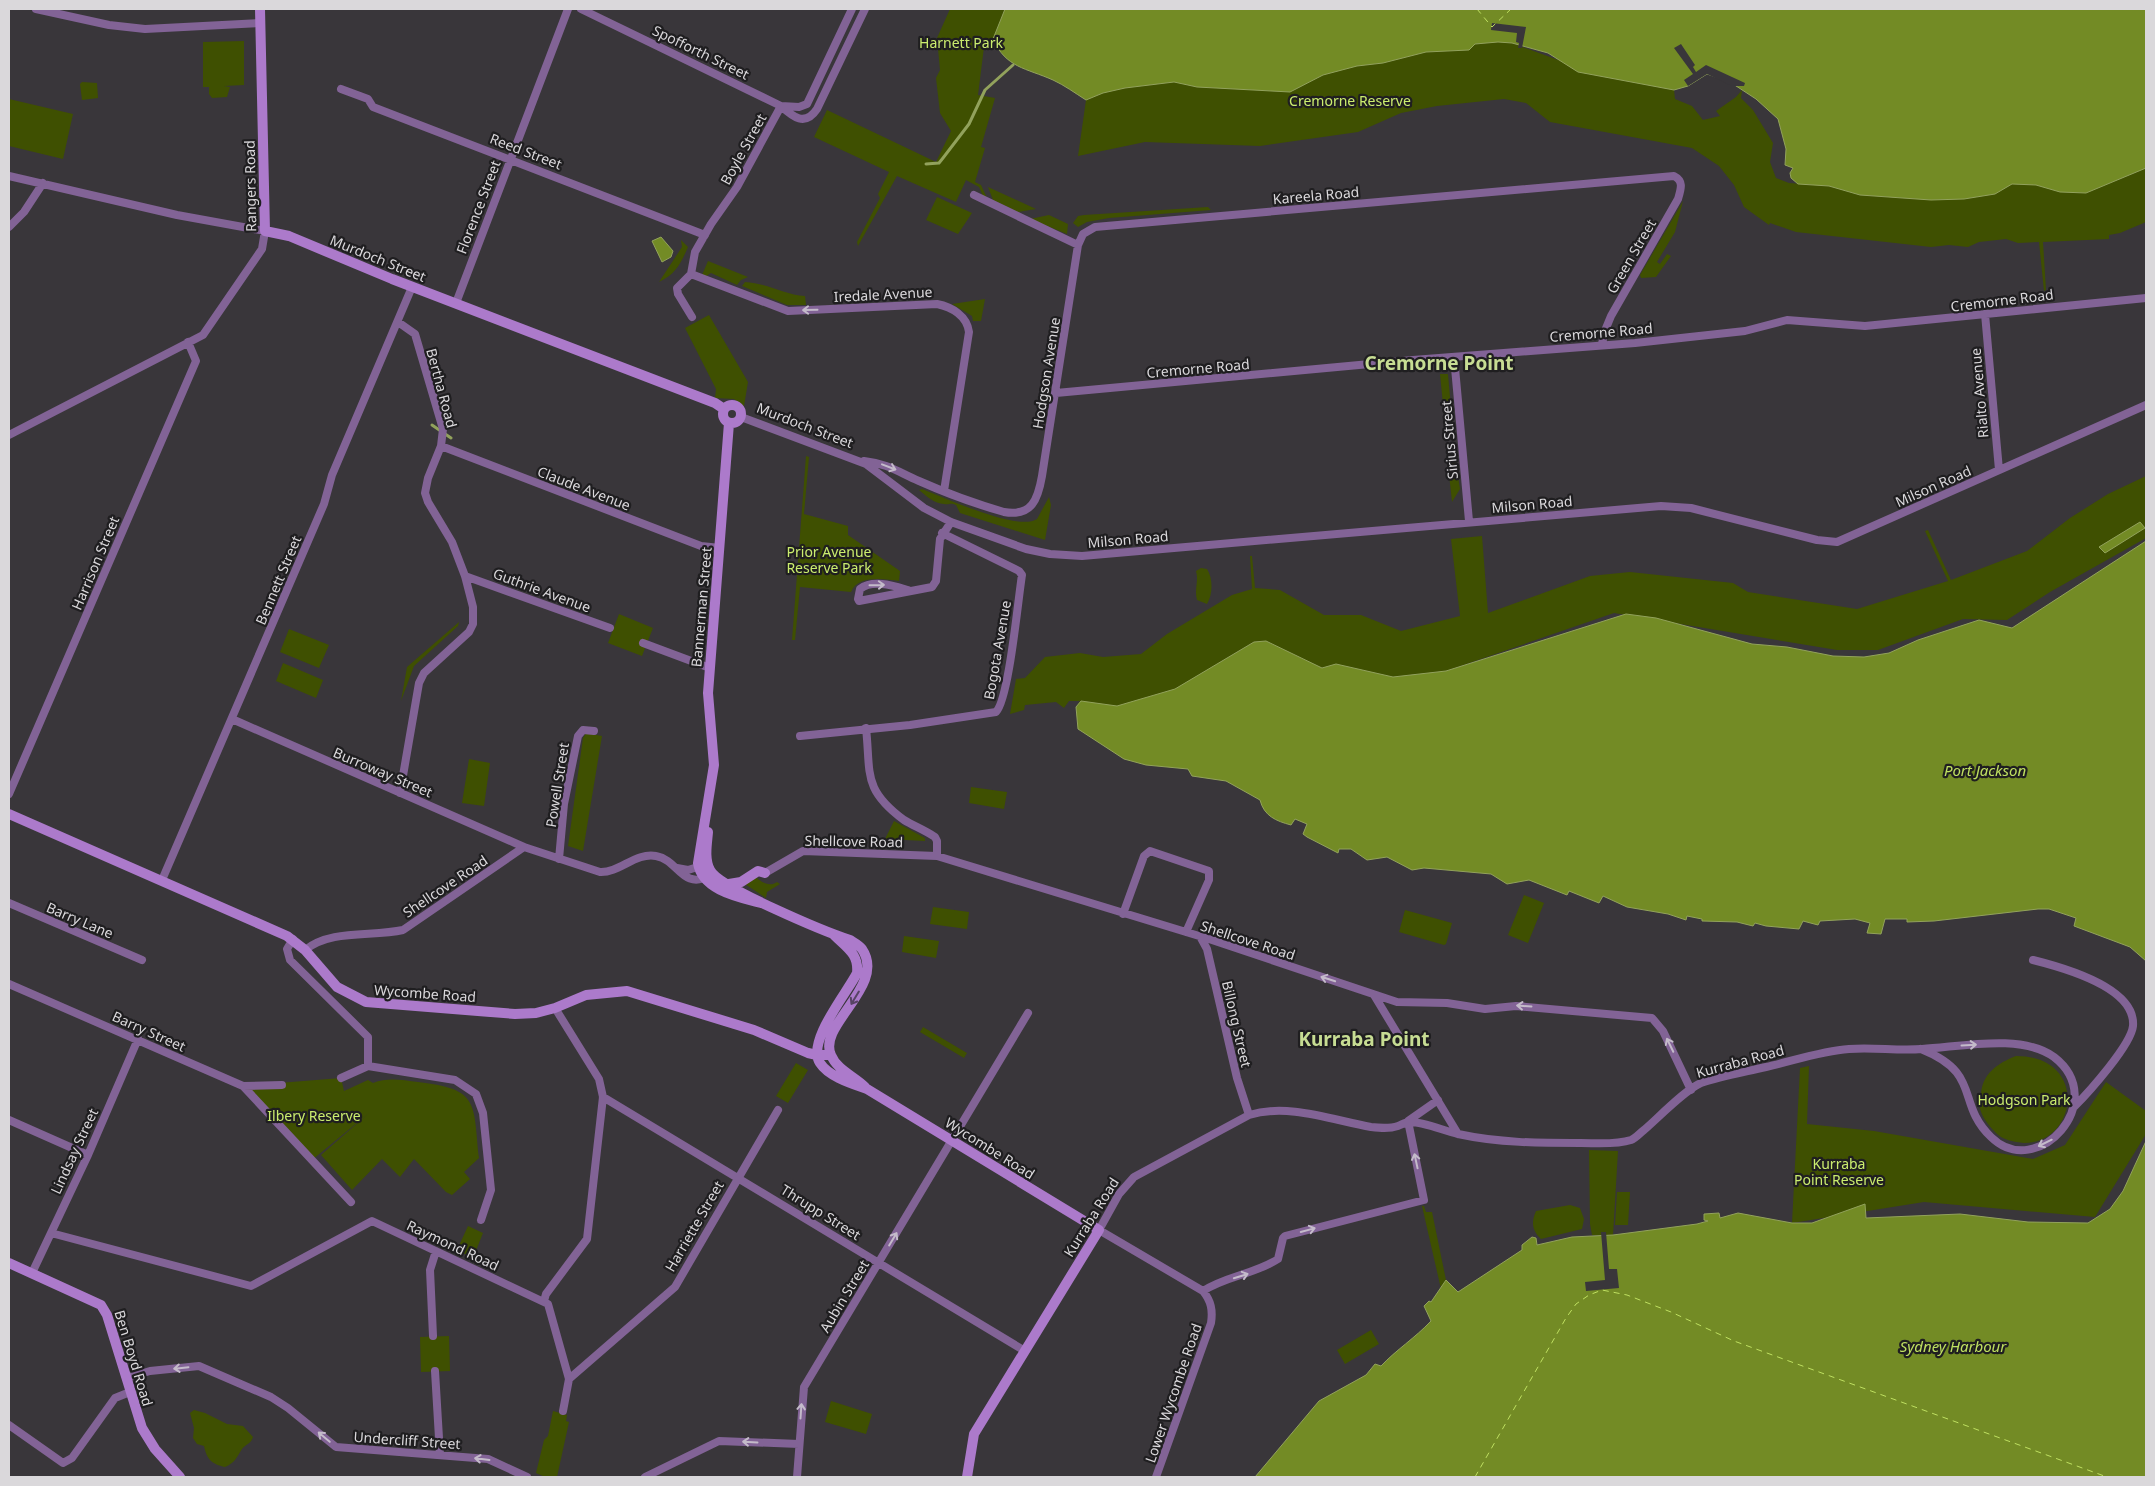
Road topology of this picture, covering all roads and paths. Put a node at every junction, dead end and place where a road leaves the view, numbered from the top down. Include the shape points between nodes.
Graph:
1 (36, 9) edge
2 (260, 9) edge
3 (568, 9) edge
4 (582, 9) edge
5 (852, 9) edge
6 (865, 9) edge
7 (260, 24) junction
8 (342, 89) dead end
9 (781, 106) junction
10 (510, 158) junction
11 (9, 176) edge
12 (1680, 180) joint
13 (43, 183) junction
14 (974, 195) dead end
15 (9, 227) edge
16 (265, 231) junction
17 (704, 235) junction
18 (1078, 245) junction
19 (691, 274) junction
20 (412, 287) junction
21 (2146, 298) edge
22 (456, 303) junction
23 (1985, 314) junction
24 (692, 317) dead end
25 (398, 322) junction
26 (188, 342) junction
27 (1602, 345) junction
28 (1454, 357) junction
29 (1056, 394) junction
30 (2146, 405) edge
31 (724, 409) junction
32 (741, 417) junction
33 (729, 423) junction
34 (9, 436) edge
35 (441, 446) junction
36 (858, 460) junction
37 (1999, 470) junction
38 (917, 481) junction
39 (944, 490) junction
40 (902, 491) junction
41 (1034, 503) joint
42 (1469, 521) junction
43 (952, 522) junction
44 (942, 533) junction
45 (720, 548) junction
46 (465, 576) junction
47 (908, 590) junction
48 (610, 628) dead end
49 (643, 643) dead end
50 (710, 668) junction
51 (232, 719) junction
52 (866, 728) junction
53 (594, 731) dead end
54 (800, 736) dead end
55 (400, 793) junction
56 (9, 794) edge
57 (9, 814) edge
58 (524, 847) junction
59 (937, 856) junction
60 (559, 859) junction
61 (677, 868) junction
62 (706, 872) junction
63 (765, 873) joint
64 (162, 880) junction
65 (729, 884) junction
66 (760, 903) junction
67 (9, 904) edge
68 (1123, 914) junction
69 (1186, 932) junction
70 (834, 935) junction
71 (1201, 938) junction
72 (293, 939) junction
73 (305, 950) junction
74 (142, 960) dead end
75 (2033, 960) dead end
76 (9, 984) edge
77 (1374, 995) junction
78 (556, 1008) junction
79 (1028, 1013) dead end
80 (138, 1039) junction
81 (1921, 1050) junction
82 (816, 1055) junction
83 (830, 1055) junction
84 (368, 1066) junction
85 (341, 1078) dead end
86 (282, 1085) dead end
87 (243, 1086) junction
88 (867, 1089) junction
89 (1691, 1090) junction
90 (603, 1096) junction
91 (1438, 1100) junction
92 (2074, 1107) junction
93 (778, 1110) dead end
94 (1249, 1115) junction
95 (9, 1120) edge
96 (1408, 1121) junction
97 (1458, 1134) junction
98 (952, 1140) junction
99 (88, 1155) junction
100 (739, 1176) junction
101 (351, 1202) dead end
102 (481, 1220) dead end
103 (1099, 1230) junction
104 (51, 1233) junction
105 (436, 1251) junction
106 (879, 1263) junction
107 (10, 1265) edge
108 (32, 1273) junction
109 (1203, 1291) junction
110 (544, 1301) junction
111 (433, 1336) dead end
112 (1026, 1351) junction
113 (435, 1371) dead end
114 (126, 1378) junction
115 (570, 1379) junction
116 (130, 1392) junction
117 (563, 1411) dead end
118 (9, 1425) edge
119 (799, 1444) junction
120 (440, 1455) junction
121 (180, 1477) edge
122 (527, 1477) edge
123 (645, 1477) edge
124 (797, 1477) edge
125 (967, 1477) edge
126 (1156, 1477) edge

1 - 7 street via 109,25 145,29
2 - 7 main road, Rangers Road
3 - 10 street, Florence Street
4 - 9 street, Spofforth Street
5 - 9 street, Boyle Street via 807,104
6 - 9 street, Spofforth Street via 812,116 798,118
7 - 16 main road, Rangers Road
8 - 10 street, Reed Street via 368,99 373,107
9 - 17 street, Boyle Street via 738,187
10 - 17 street, Reed Street
10 - 22 street, Florence Street
11 - 13 street, Murdoch Street
12 - 18 street, Kareela Road via 1670,175 1095,227 1083,234
12 - 27 street, Green Street via 1678,198 1611,316
13 - 15 street via 24,212
13 - 16 street, Murdoch Street via 177,215
14 - 18 street
16 - 20 main road, Murdoch Street via 289,236
16 - 26 street, Rangers Road via 262,249 209,329
17 - 19 street, Boyle Street via 695,252
18 - 29 street, Hodgson Avenue
19 - 24 street, Boyle Street via 677,288
39 -> 19 street, Iredale Avenue via 969,332 964,319 946,306 937,304 788,310
20 - 22 main road, Murdoch Street
20 - 25 street, Bennett Street
21 - 23 street, Cremorne Road
22 - 31 main road, Murdoch Street
23 - 27 street, Cremorne Road via 1865,326 1787,320 1746,331
23 - 37 street, Rialto Avenue
25 - 35 street, Bertha Road via 415,334 443,429
25 - 51 street, Bennett Street via 332,475 321,513
26 - 34 street, Rangers Road
26 - 56 street, Harrison Street via 196,361
27 - 28 street, Cremorne Road
28 - 29 street, Cremorne Road
28 - 42 street, Sirius Street
29 - 41 street, Hodgson Avenue via 1040,488
30 - 37 street, Milson Road
31 - 32 main road via 731,404 736,405
31 - 33 main road via 723,416
32 - 33 main road via 735,423
32 - 36 street, Murdoch Street
33 - 45 main road, Bannerman Street
35 - 45 street, Claude Avenue via 701,546
35 - 46 street, Bertha Road via 425,493 452,542
36 -> 38 street, Murdoch Street via 880,463
36 - 40 street, Murdoch Street
37 - 42 street, Milson Road via 1837,542 1817,540 1691,508 1668,506
38 - 39 street, Murdoch Street
38 - 40 street
39 - 41 street, Murdoch Street via 1012,513 1024,511
40 - 43 street, Milson Road via 924,508
42 - 43 street, Milson Road via 1082,556 1026,549
43 - 44 street
44 - 47 street via 935,584 925,590
44 - 52 street, Bogota Avenue via 1019,571 1022,576 1001,705 996,712
45 - 50 main road, Bannerman Street
46 - 48 street, Guthrie Avenue
46 - 55 street, Bertha Road via 473,624 469,632 424,673 419,683
47 -> 47 street via 886,597 858,599 860,589 866,585 891,585
49 - 50 street
50 - 62 main road, Bannerman Street via 708,698 714,762
51 - 55 street, Burroway Street
51 - 64 street, Bennett Street
52 - 54 street, Bogota Avenue
52 - 59 street via 868,772 872,785 903,819 935,836
53 - 60 street, Powell Street via 583,730 578,736 564,804
55 - 58 street, Burroway Street
57 - 64 main road, Wycombe Road
58 - 60 street
58 - 73 street, Shellcove Road via 403,930 324,938
59 - 63 street, Shellcove Road via 801,851
59 - 68 street, Shellcove Road
60 - 61 street via 604,872 654,856 664,858
61 - 62 street
61 - 62 street via 685,878
62 - 65 main road
62 - 66 main road via 723,890
63 - 65 main road via 758,871 736,884
64 - 72 main road, Wycombe Road
65 - 66 main road
66 - 70 main road
67 - 74 street, Barry Lane
68 - 69 street, Shellcove Road
68 - 69 street via 1144,856 1150,851 1208,871 1209,880
69 - 71 street, Shellcove Road
70 - 82 main road via 855,954 857,974 821,1034
70 -> 83 main road via 850,940 862,949 866,962 860,990 830,1038
77 -> 71 street, Shellcove Road
71 - 94 street, Billong Street via 1207,949 1238,1085
72 - 73 main road, Wycombe Road
72 - 84 street via 287,949 290,960 368,1037
73 - 78 main road, Wycombe Road via 337,987 372,1004 515,1014
75 - 92 street via 2101,984 2117,994 2129,1010 2133,1025 2128,1039 2096,1084
76 - 80 street, Barry Street
89 -> 77 street, Shellcove Road via 1663,1030 1652,1018 1516,1006 1485,1009 1446,1003 1403,1002
77 - 91 street
78 - 82 main road, Wycombe Road via 586,995 627,991 754,1030
78 - 90 street via 598,1079
79 - 98 street, Aubin Street
80 - 87 street, Barry Street
80 - 99 street, Lindsay Street
81 - 89 street, Kurraba Road via 1848,1049 1702,1083
81 -> 92 street, Kurraba Road via 1980,1044 2034,1047 2056,1059 2063,1067 2073,1085
92 -> 81 street, Kurraba Road via 2064,1129 2046,1144 2026,1149 2001,1144 1980,1126 1958,1072
82 - 83 main road, Wycombe Road
82 - 88 main road, Wycombe Road via 826,1070
83 - 88 main road, Wycombe Road
84 - 85 street
84 - 102 street via 455,1080 476,1094 484,1113 491,1190
86 - 87 street, Barry Street
87 - 101 street
88 - 98 main road, Wycombe Road
89 - 97 street, Kurraba Road via 1633,1140 1510,1143
90 - 100 street, Thrupp Street
90 - 110 street via 587,1239
91 - 96 street, Kurraba Road
91 - 97 street
93 - 100 street, Harriette Street
94 - 96 street, Kurraba Road via 1265,1110 1278,1111 1382,1128
94 - 103 street, Kurraba Road via 1134,1176 1119,1194
95 - 99 street
96 - 97 street, Kurraba Road
109 -> 96 street via 1216,1282 1250,1273 1278,1259 1285,1236 1424,1200
98 - 103 main road, Wycombe Road
106 -> 98 street, Aubin Street
99 - 104 street, Lindsay Street
100 - 106 street, Thrupp Street
100 - 115 street, Harriette Street via 675,1287
103 - 109 street
103 - 112 main road, Kurraba Road
104 - 105 street, Raymond Road via 251,1286 372,1221
104 - 108 street, Lindsay Street
105 - 110 street, Raymond Road
105 - 111 street via 430,1270
106 - 112 street, Thrupp Street
119 -> 106 street, Aubin Street via 804,1387
107 - 108 main road, Ben Boyd Road
108 - 114 main road, Ben Boyd Road via 101,1305
109 - 126 street, Lower Wycombe Road via 1211,1304 1211,1323
110 - 115 street via 548,1304
112 - 125 main road, Kurraba Road via 974,1434
113 - 120 street
114 - 116 main road, Ben Boyd Road
120 -> 114 street, Undercliff Street via 336,1447 271,1397 200,1366 150,1371
115 - 117 street
116 - 118 street via 115,1398 72,1458 63,1463
116 - 121 main road, Ben Boyd Road via 148,1439
119 -> 123 street via 719,1441
119 - 124 street, Aubin Street
122 -> 120 street, Undercliff Street via 488,1459

